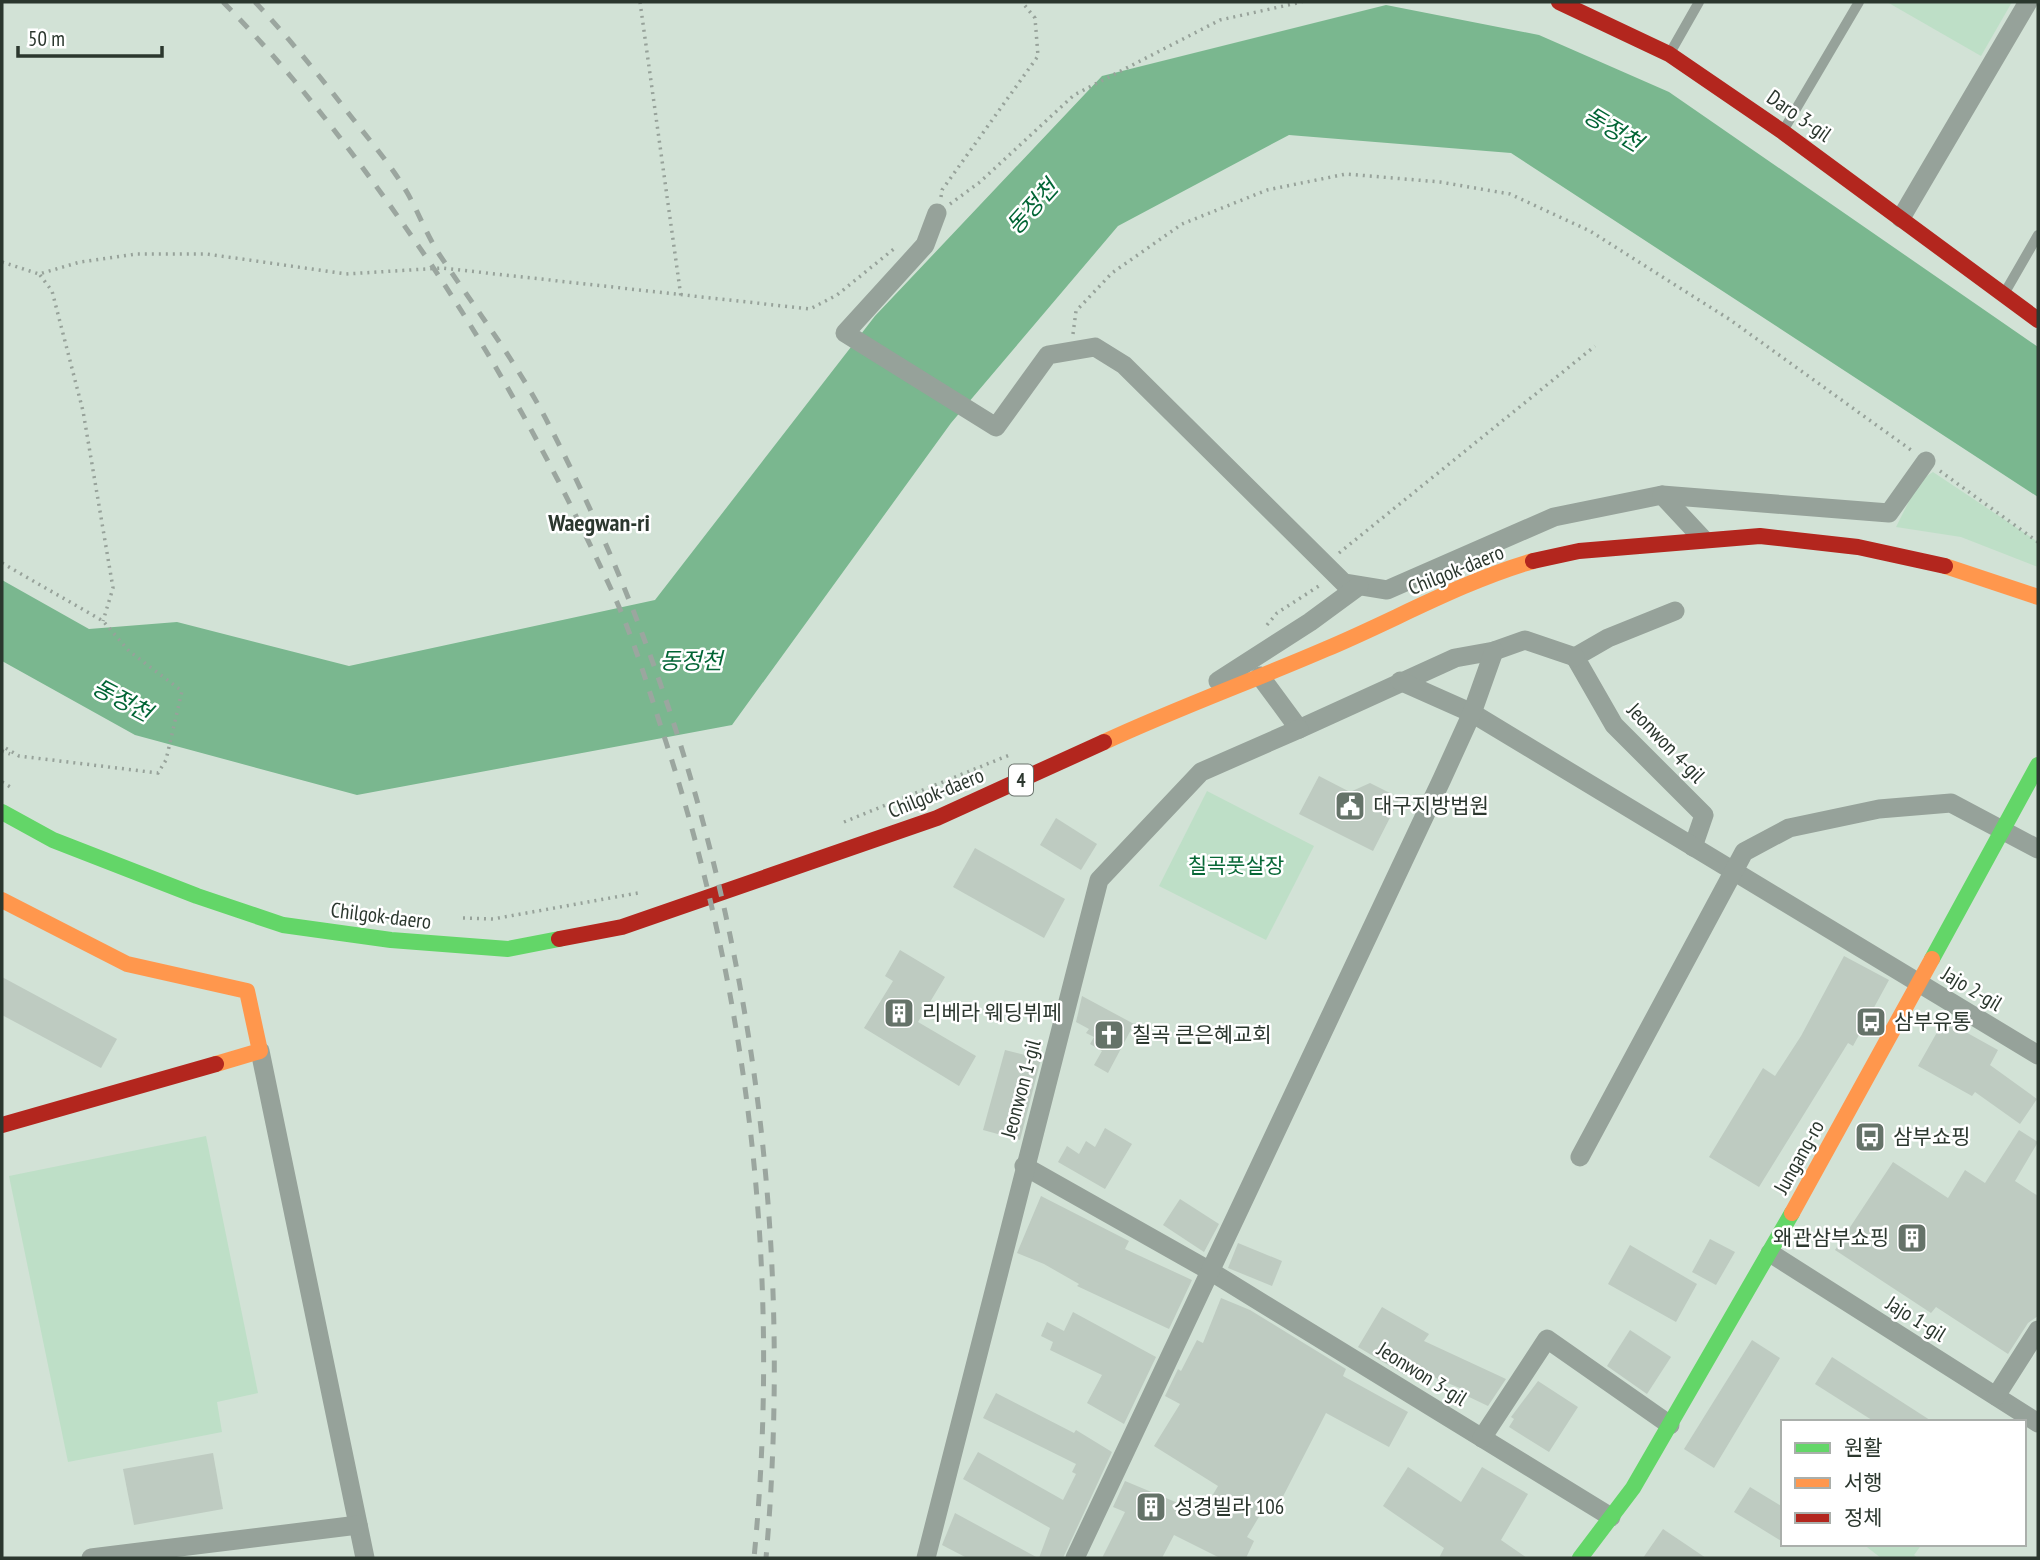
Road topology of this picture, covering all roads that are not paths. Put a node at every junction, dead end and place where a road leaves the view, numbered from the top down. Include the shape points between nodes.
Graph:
1 (1559, 2) edge
2 (1699, 2) edge
3 (1859, 2) edge
4 (2028, 2) edge
5 (1669, 54) junction
6 (1783, 132) junction
7 (937, 213) road end
8 (1901, 218) junction
9 (2038, 235) edge
10 (2004, 294) junction
11 (2038, 320) edge
12 (1926, 461) road end
13 (1662, 495) junction
14 (1703, 540) junction
15 (1359, 586) junction
16 (2038, 597) edge
17 (1675, 611) dead end
18 (1494, 651) junction
19 (1575, 657) junction
20 (1259, 676) junction
21 (1400, 681) junction
22 (1181, 706) junction
23 (1472, 713) junction
24 (1299, 729) junction
25 (2038, 765) edge
26 (2, 812) edge
27 (2004, 828) junction
28 (1693, 847) junction
29 (2038, 849) edge
30 (1733, 871) junction
31 (2, 900) edge
32 (1918, 984) junction
33 (260, 1051) junction
34 (2038, 1055) edge
35 (2, 1125) edge
36 (1580, 1157) dead end
37 (1024, 1166) junction
38 (1770, 1253) junction
39 (1210, 1271) junction
40 (2038, 1330) edge
41 (1996, 1396) junction
42 (2038, 1423) edge
43 (1670, 1425) junction
44 (1482, 1438) junction
45 (1611, 1517) junction
46 (358, 1525) junction
47 (91, 1558) edge
48 (365, 1558) edge
49 (926, 1558) edge
50 (1074, 1558) edge
51 (1580, 1558) edge

1 - 5 main road, Daro 3-gil
2 - 5 lane
3 - 6 lane
4 - 8 street
5 - 6 main road, Daro 3-gil
6 - 8 main road, Daro 3-gil
7 - 15 street via 925,244 845,332 996,427 1048,355 1095,347 1124,365 1344,583
8 - 10 main road, Daro 3-gil
9 - 10 lane
10 - 11 main road, Daro 3-gil
12 - 13 street via 1889,513
13 - 14 street
13 - 15 street via 1554,517 1387,590
14 - 16 main road, Chilgok-daero / 4 via 1760,536 1858,547 1946,566
14 - 20 main road, Chilgok-daero / 4 via 1579,551 1530,562
15 - 22 street
17 - 19 street
18 - 19 street, Jeonwon 1-gil via 1525,640
18 - 21 street, Jeonwon 1-gil via 1455,658
18 - 23 street
19 - 28 street, Jeonwon 4-gil via 1614,726 1704,815
20 - 22 main road, Chilgok-daero / 4
20 - 24 street
21 - 23 street
21 - 24 street, Jeonwon 1-gil
22 - 26 main road, Chilgok-daero / 4 via 937,818 622,927 508,949 391,940 284,925 53,841
23 - 28 street
23 - 39 street
24 - 37 street, Jeonwon 1-gil via 1201,772 1100,880
25 - 27 main road, Jungang-ro
27 - 29 street
27 - 30 street via 1951,803 1879,809 1789,828 1744,852
27 - 32 main road, Jungang-ro
28 - 30 street
30 - 32 street
30 - 36 street
31 - 33 main road via 127,964 247,991
32 - 34 street, Jajo 2-gil
32 - 38 main road, Jungang-ro
33 - 35 main road
33 - 46 street
37 - 39 street, Jeonwon 3-gil
37 - 49 street, Jeonwon 1-gil
38 - 41 street, Jajo 1-gil
38 - 43 main road, Jungang-ro
39 - 44 street, Jeonwon 3-gil
39 - 50 street
40 - 41 street
41 - 42 street, Jajo 1-gil
43 - 44 street via 1547,1339
43 - 45 main road, Jungang-ro
44 - 45 street, Jeonwon 3-gil
45 - 51 main road, Jungang-ro
46 - 47 street
46 - 48 street

